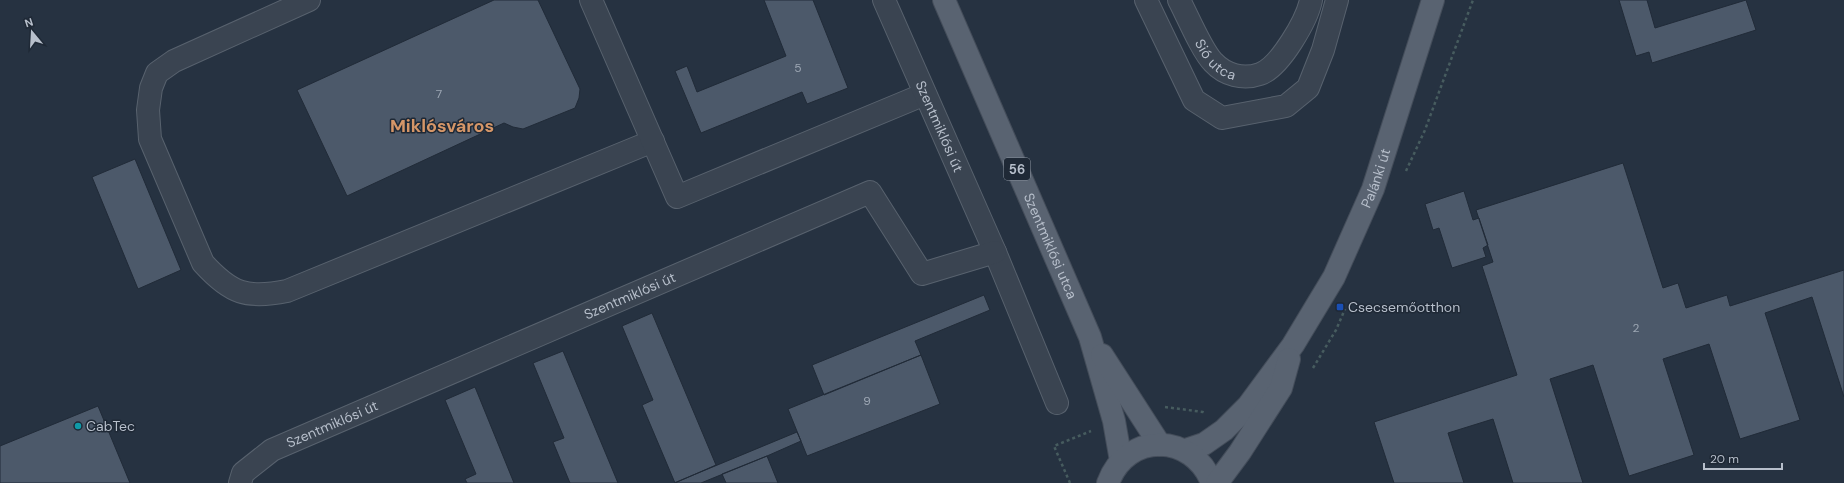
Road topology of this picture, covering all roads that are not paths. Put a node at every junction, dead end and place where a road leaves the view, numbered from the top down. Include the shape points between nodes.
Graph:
1 (309, 0) edge
2 (591, 0) edge
3 (884, 0) edge
4 (944, 0) edge
5 (1146, 0) edge
6 (1179, 0) edge
7 (1311, 0) edge
8 (1337, 0) edge
9 (1433, 0) edge
10 (925, 94) junction
11 (653, 141) junction
12 (995, 252) junction
13 (1090, 337) junction
14 (1293, 345) junction
15 (1057, 403) dead end
16 (1160, 445) junction
17 (1186, 450) junction
18 (1121, 460) junction
19 (240, 483) edge
20 (1108, 483) edge
21 (1212, 483) edge
22 (1217, 483) edge

1 - 11 lane via 174,61 157,73 151,88 148,110 150,139 203,263 234,290 264,296 287,291
2 - 11 lane
3 - 10 lane, Szentmiklósi út
4 - 13 main road, Szentmiklósi utca / 56
5 - 8 lane via 1194,100 1222,118 1286,106 1308,88 1324,50
6 - 7 lane, Sió utca via 1212,61 1227,73 1242,77 1261,74 1284,54 1309,11
9 - 14 main road, Palánki út via 1373,189 1334,277
10 - 11 lane via 677,197
10 - 12 lane, Szentmiklósi út
12 - 15 lane, Szentmiklósi út
12 - 19 lane, Szentmiklósi út via 922,274 870,192 272,450 242,473
13 - 16 main road, 56
13 - 18 main road, 56 via 1114,421
14 - 17 main road, Palánki út via 1248,406 1224,430 1204,444
14 - 22 main road, Palánki út via 1281,388
16 - 17 main road
16 - 18 main road via 1146,446
17 - 21 main road via 1208,472
18 - 20 main road

